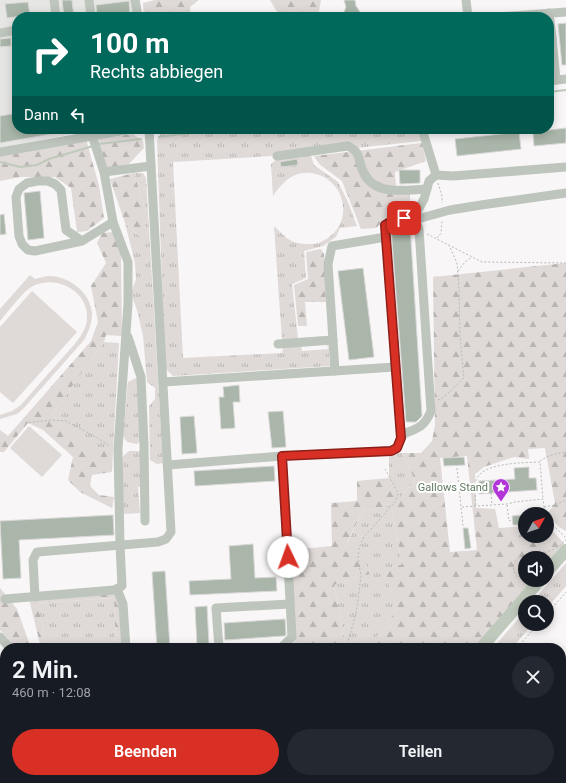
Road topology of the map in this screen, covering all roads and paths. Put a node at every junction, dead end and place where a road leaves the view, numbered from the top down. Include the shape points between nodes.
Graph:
1 (54, 0) edge
2 (89, 0) edge
3 (135, 0) edge
4 (466, 0) edge
5 (55, 12) edge
6 (90, 12) edge
7 (137, 12) edge
8 (467, 12) edge
9 (566, 12) edge
10 (554, 13) edge
11 (12, 31) edge
12 (0, 32) edge
13 (566, 79) edge
14 (554, 81) edge
15 (117, 134) edge
16 (149, 134) edge
17 (424, 134) edge
18 (94, 142) junction
19 (0, 152) edge
20 (277, 156) dead end
21 (151, 166) junction
22 (566, 167) edge
23 (104, 172) junction
24 (436, 175) junction
25 (427, 188) junction
26 (566, 193) edge
27 (414, 217) junction
28 (113, 222) junction
29 (419, 229) junction
30 (386, 237) junction
31 (82, 241) junction
32 (449, 246) junction
33 (472, 257) junction
34 (566, 263) edge
35 (458, 272) junction
36 (126, 333) junction
37 (333, 340) junction
38 (278, 344) dead end
39 (395, 367) junction
40 (335, 371) junction
41 (163, 382) junction
42 (431, 404) junction
43 (25, 423) dead end
44 (401, 435) junction
45 (118, 449) junction
46 (566, 452) edge
47 (282, 456) junction
48 (540, 462) junction
49 (168, 465) junction
50 (457, 468) dead end
51 (385, 469) dead end
52 (491, 493) dead end
53 (543, 499) junction
54 (566, 500) edge
55 (507, 504) junction
56 (476, 505) junction
57 (493, 505) junction
58 (462, 507) junction
59 (544, 507) joint
60 (512, 520) dead end
61 (145, 521) dead end
62 (463, 526) dead end
63 (554, 526) edge
64 (566, 539) edge
65 (120, 545) junction
66 (550, 551) edge
67 (518, 558) edge
68 (518, 577) edge
69 (117, 589) junction
70 (566, 592) edge
71 (35, 597) junction
72 (5, 599) dead end
73 (290, 604) junction
74 (554, 606) edge
75 (532, 631) edge
76 (126, 643) edge
77 (219, 643) edge
78 (286, 643) edge
79 (347, 643) edge
80 (521, 643) edge

1 - 5 street
2 - 6 street
3 - 7 street
4 - 8 street
9 - 10 street
11 - 12 street
13 - 14 street
15 - 18 street
16 - 21 street
17 - 24 street
18 - 19 street
18 - 23 street
20 - 25 street via 348,146 357,153 364,174 375,186 387,191
21 - 23 street
21 - 41 street
22 - 24 street via 454,176
23 - 28 street
24 - 25 street via 429,181
25 - 27 street
26 - 27 street via 450,210 421,218
27 - 29 street
27 - 30 street via 395,219 385,225
28 - 31 street
28 - 36 street via 128,262
29 - 32 path
29 - 42 street
30 - 37 street via 332,246 328,264
30 - 39 street
31 - 31 street via 35,251 28,250 19,236 16,197 19,189 27,183 38,181 55,184 61,190 66,230
32 - 33 path
32 - 35 path
33 - 34 path via 482,262
33 - 35 path
35 - 42 path via 464,378 444,397
36 - 45 street
36 - 61 street via 141,377
37 - 38 street
37 - 40 street
39 - 40 street
39 - 44 street
40 - 41 street
41 - 49 street
42 - 44 street via 427,421
43 - 45 path via 66,421 108,446
44 - 47 street via 397,448 391,451
45 - 65 street
46 - 48 path via 560,452
47 - 49 street
47 - 73 street
48 - 53 path
48 - 56 path via 485,470 476,482
49 - 65 street via 171,532 166,539 158,542
50 - 58 path
51 - 79 path via 398,494 396,501 364,537 359,548 361,576 356,614
52 - 57 path
53 - 55 path
53 - 59 path
54 - 59 path
55 - 57 path
55 - 60 path via 509,520
56 - 57 path
56 - 58 path
58 - 62 path
63 - 64 path
64 - 66 path
65 - 69 street via 122,586
65 - 71 street via 37,552 33,560
67 - 68 path via 514,563 514,571
69 - 71 street
69 - 76 street via 123,604
70 - 74 path
71 - 72 street
73 - 77 street via 216,608
73 - 78 street via 292,637
75 - 80 path

